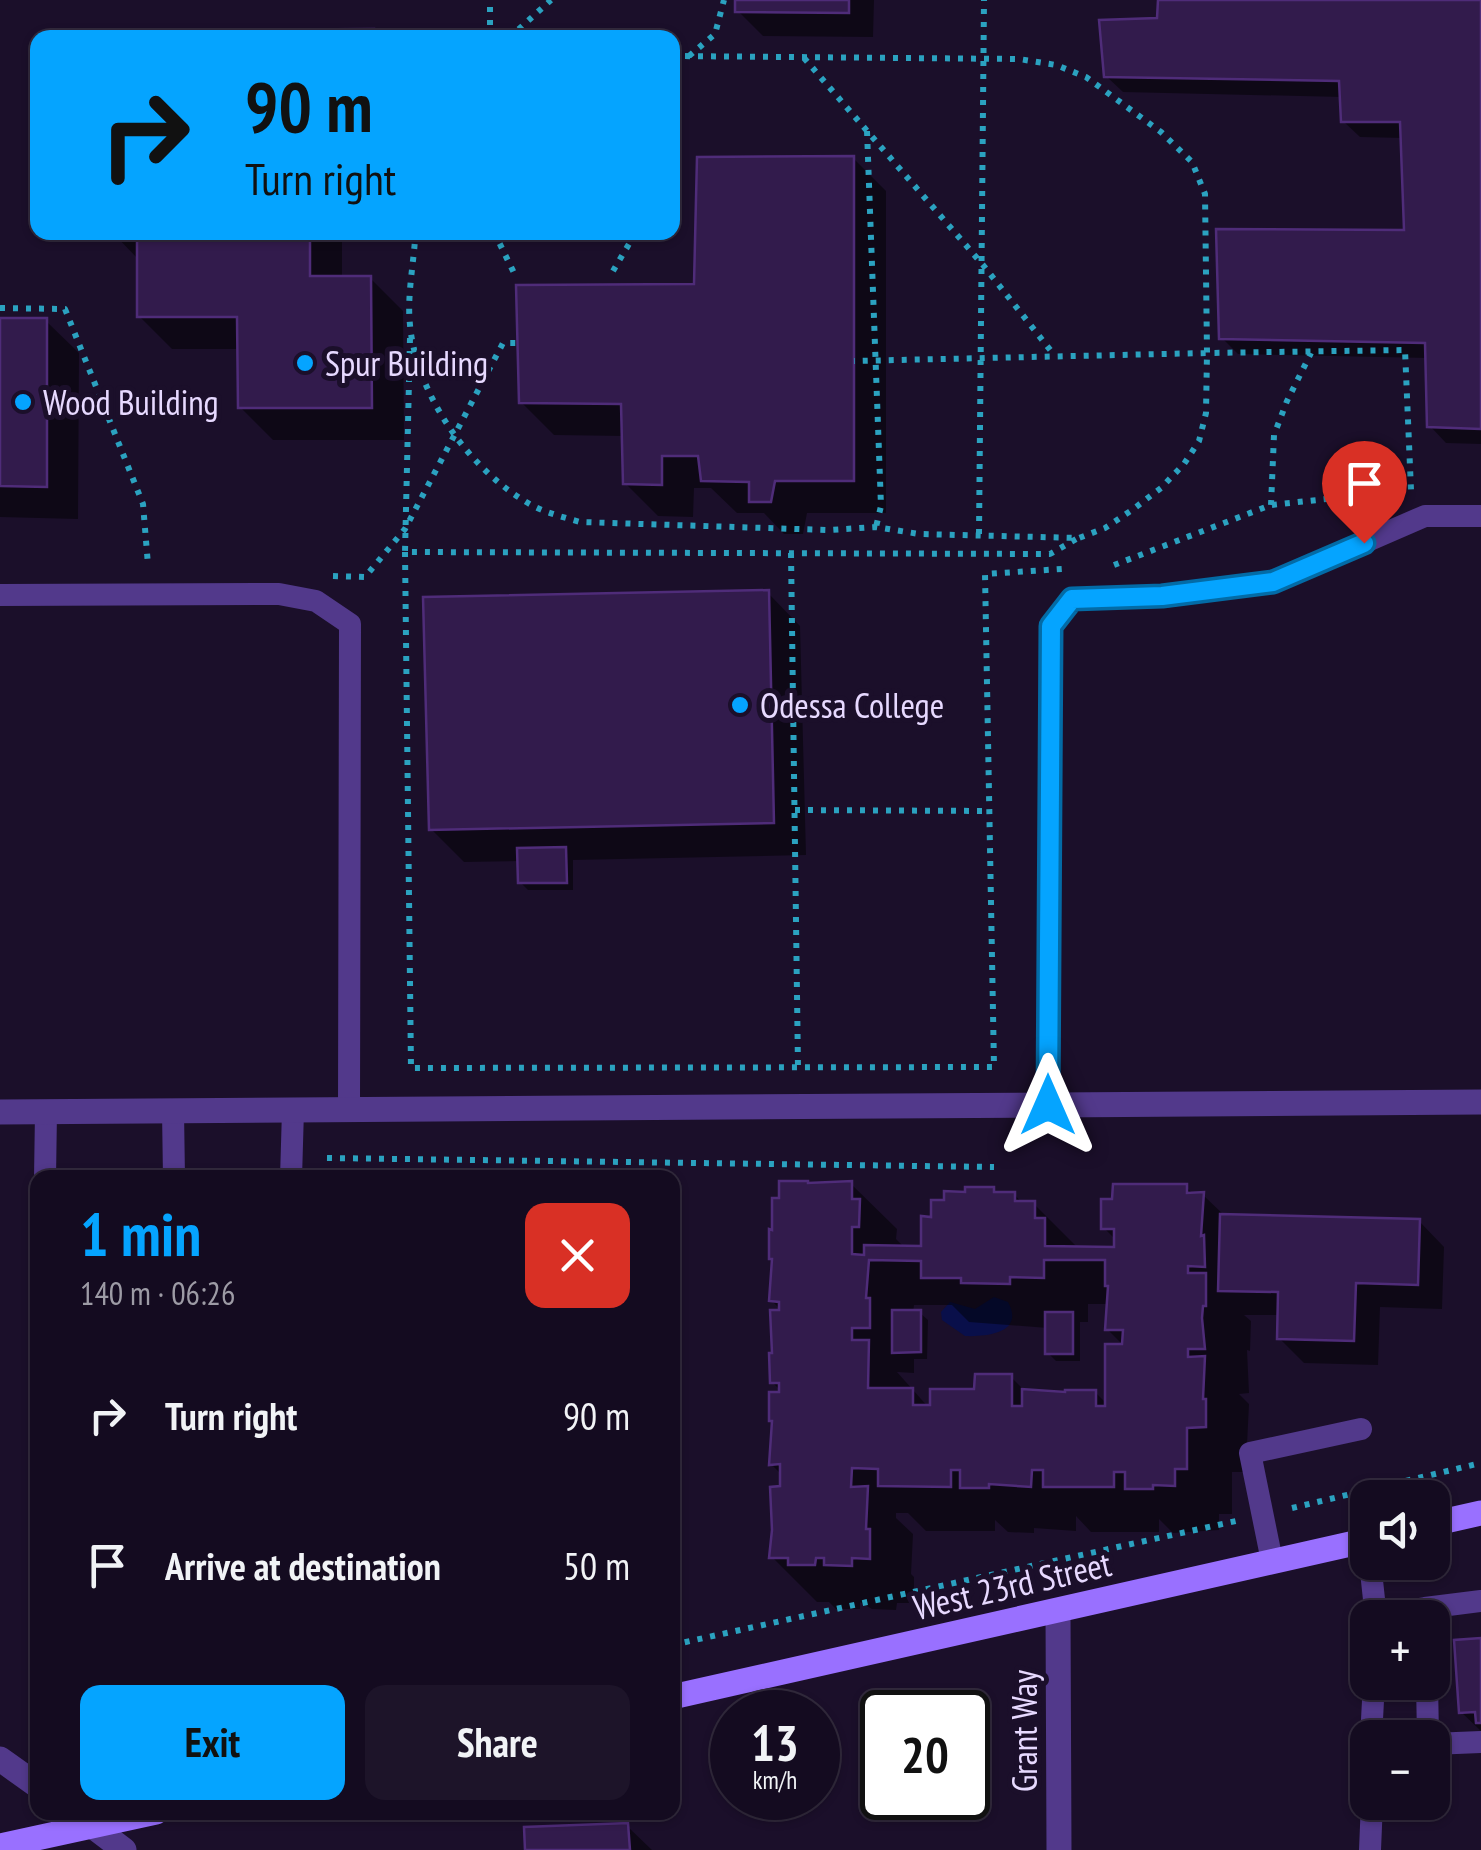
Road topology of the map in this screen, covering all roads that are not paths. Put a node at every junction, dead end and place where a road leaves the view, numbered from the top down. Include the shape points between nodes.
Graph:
1 (1481, 516) edge
2 (0, 596) edge
3 (1481, 1102) edge
4 (1048, 1105) junction
5 (349, 1109) junction
6 (293, 1110) junction
7 (173, 1111) junction
8 (0, 1112) edge
9 (46, 1112) junction
10 (45, 1170) edge
11 (174, 1170) edge
12 (291, 1170) edge
13 (1361, 1429) dead end
14 (1481, 1513) edge
15 (1450, 1520) edge
16 (1350, 1544) edge
17 (1272, 1561) junction
18 (1481, 1602) edge
19 (1450, 1608) edge
20 (1058, 1611) junction
21 (680, 1695) edge
22 (1481, 1742) edge
23 (1450, 1743) edge
24 (0, 1760) edge
25 (30, 1781) edge
26 (83, 1820) edge
27 (1371, 1820) edge
28 (0, 1846) edge
29 (124, 1850) edge
30 (1059, 1850) edge
31 (1370, 1850) edge

1 - 4 lane via 1425,516 1273,582 1072,599 1051,626
2 - 5 lane via 279,594 316,601 350,624
3 - 4 street
4 - 5 street
5 - 6 street
6 - 7 street
6 - 12 lane
7 - 9 street
7 - 11 lane
8 - 9 street
9 - 10 lane
13 - 17 lane via 1250,1453
14 - 15 street
16 - 17 street, West 23rd Street
17 - 20 street, West 23rd Street
18 - 19 lane
20 - 21 street, West 23rd Street
20 - 30 street, Grant Way
22 - 23 lane
24 - 25 street
26 - 28 street
26 - 29 street
27 - 31 lane

